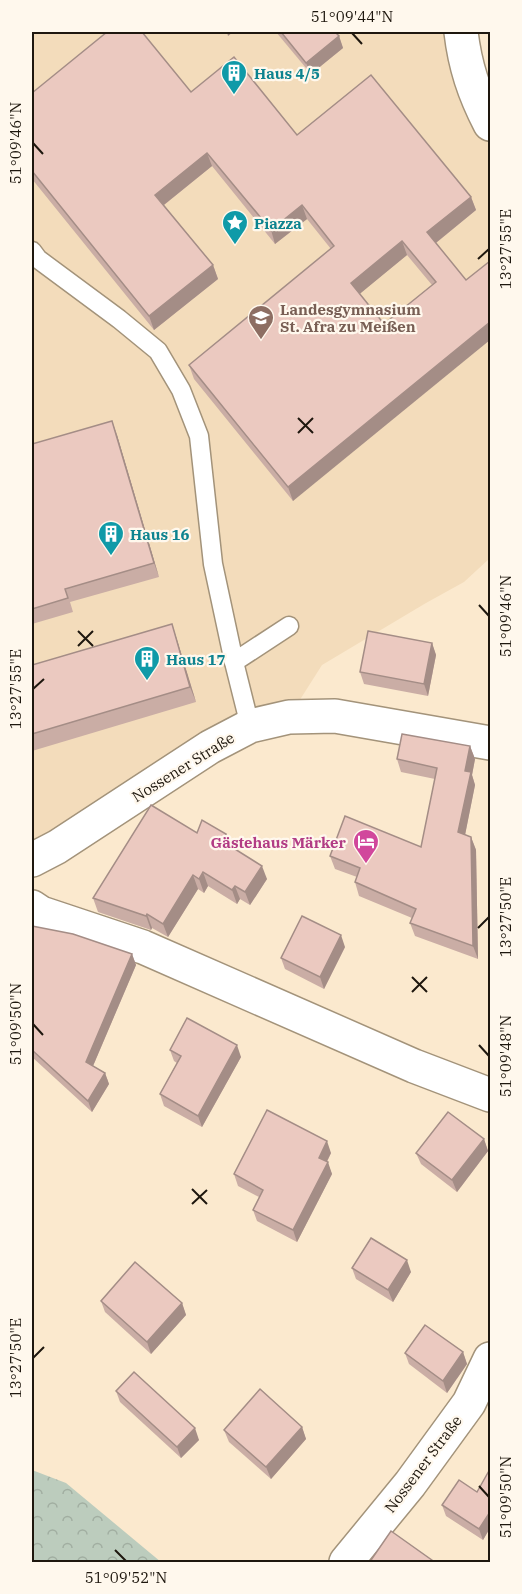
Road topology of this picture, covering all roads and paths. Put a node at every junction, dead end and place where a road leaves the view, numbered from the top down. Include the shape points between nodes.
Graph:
1 (461, 32) edge
2 (490, 124) edge
3 (32, 251) edge
4 (289, 626) dead end
5 (234, 662) junction
6 (250, 726) junction
7 (490, 743) edge
8 (32, 860) edge
9 (32, 906) edge
10 (490, 1095) edge
11 (490, 1359) edge
12 (346, 1563) edge

1 - 2 street via 464,62
3 - 5 lane via 158,351 181,390 199,436 213,564
4 - 5 lane
5 - 6 lane
6 - 7 street, Nossener Straße via 289,717 335,716
6 - 8 street, Nossener Straße via 210,747
9 - 10 street via 143,947 414,1066
11 - 12 street, Nossener Straße via 470,1403

